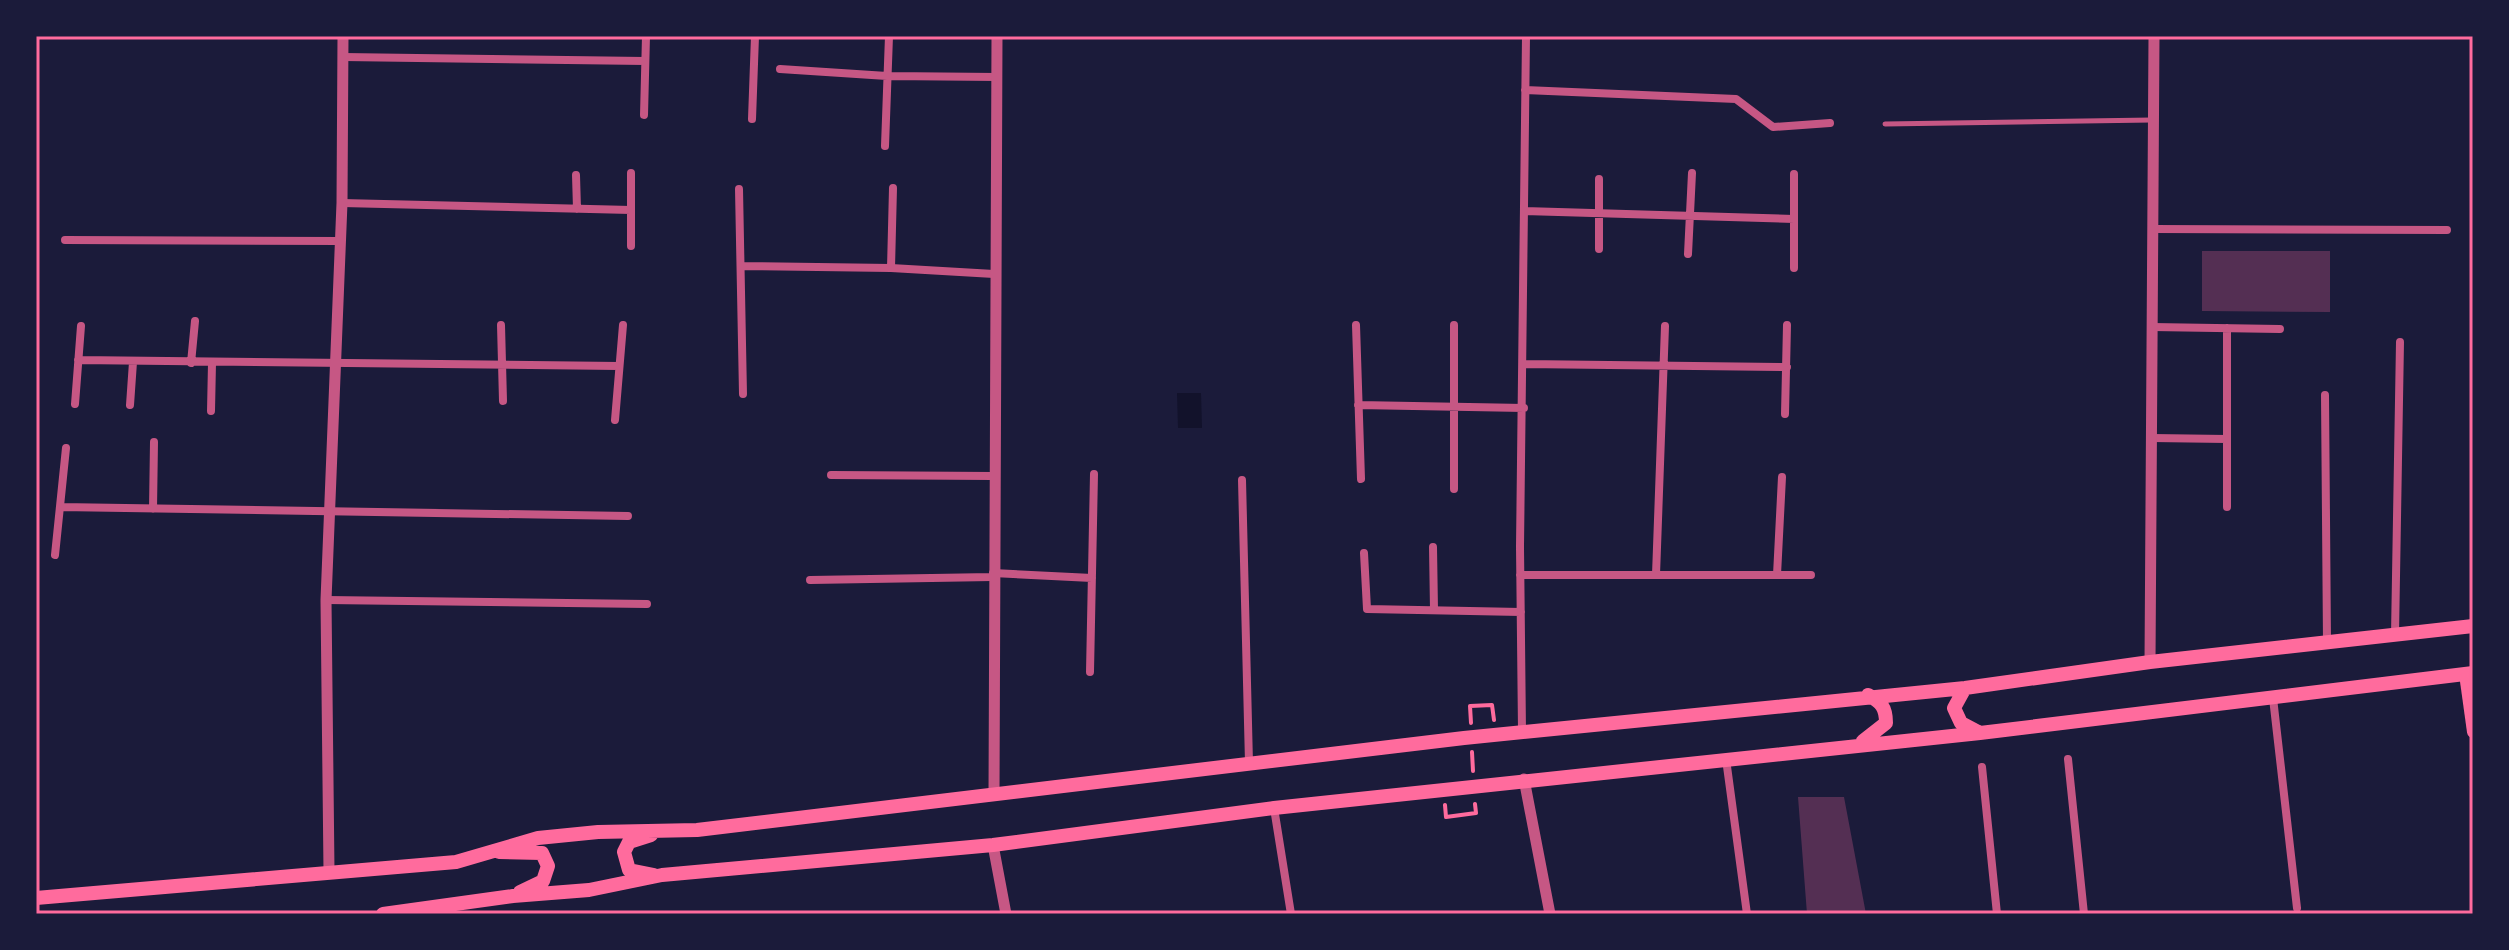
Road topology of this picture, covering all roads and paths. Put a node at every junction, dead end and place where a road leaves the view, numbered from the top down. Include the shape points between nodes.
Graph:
1 (343, 36) edge
2 (646, 36) edge
3 (755, 36) edge
4 (889, 36) edge
5 (997, 36) edge
6 (1526, 36) edge
7 (2154, 36) edge
8 (343, 57) junction
9 (645, 61) junction
10 (780, 69) dead end
11 (887, 76) junction
12 (997, 77) junction
13 (1525, 90) junction
14 (644, 115) dead end
15 (752, 119) dead end
16 (2154, 120) junction
17 (1830, 123) dead end
18 (1885, 124) dead end
19 (885, 146) dead end
20 (631, 173) dead end
21 (1692, 173) dead end
22 (1794, 174) dead end
23 (576, 175) dead end
24 (1599, 179) dead end
25 (893, 188) dead end
26 (739, 189) dead end
27 (342, 203) junction
28 (577, 209) junction
29 (631, 210) junction
30 (1524, 211) junction
31 (1599, 213) junction
32 (1690, 216) junction
33 (1794, 219) junction
34 (2153, 229) junction
35 (2447, 230) dead end
36 (65, 240) dead end
37 (340, 241) junction
38 (631, 246) dead end
39 (1599, 249) dead end
40 (1688, 254) dead end
41 (741, 266) junction
42 (891, 268) junction
43 (1794, 268) dead end
44 (994, 274) junction
45 (195, 321) dead end
46 (501, 325) dead end
47 (623, 325) dead end
48 (1356, 325) dead end
49 (1454, 325) dead end
50 (1787, 325) dead end
51 (81, 326) dead end
52 (1665, 326) dead end
53 (2152, 327) junction
54 (2227, 328) junction
55 (2280, 329) dead end
56 (2400, 342) dead end
57 (78, 360) junction
58 (133, 362) junction
59 (191, 363) junction
60 (212, 363) junction
61 (1524, 364) junction
62 (336, 365) junction
63 (1665, 365) junction
64 (502, 366) junction
65 (619, 366) junction
66 (1787, 367) junction
67 (743, 394) dead end
68 (2325, 395) dead end
69 (503, 401) dead end
70 (75, 404) dead end
71 (130, 405) dead end
72 (1358, 405) junction
73 (1453, 407) junction
74 (1524, 408) junction
75 (211, 411) dead end
76 (1785, 414) dead end
77 (615, 420) dead end
78 (2152, 438) junction
79 (2227, 439) junction
80 (154, 442) dead end
81 (66, 448) dead end
82 (1094, 474) dead end
83 (831, 475) dead end
84 (993, 476) junction
85 (1782, 477) dead end
86 (1361, 479) dead end
87 (1242, 480) dead end
88 (1454, 489) dead end
89 (60, 507) junction
90 (2227, 507) dead end
91 (153, 509) junction
92 (331, 513) junction
93 (628, 516) dead end
94 (1433, 547) dead end
95 (1364, 553) dead end
96 (55, 555) dead end
97 (992, 575) junction
98 (1520, 575) junction
99 (1656, 575) junction
100 (1777, 575) junction
101 (1811, 575) dead end
102 (1092, 578) junction
103 (810, 580) dead end
104 (326, 600) junction
105 (647, 604) dead end
106 (1434, 610) junction
107 (1521, 612) junction
108 (2473, 626) edge
109 (2395, 635) junction
110 (2327, 642) junction
111 (2150, 662) junction
112 (1090, 672) dead end
113 (2469, 673) edge
114 (1965, 688) junction
115 (1868, 695) junction
116 (2273, 698) junction
117 (1492, 705) dead end
118 (1522, 731) junction
119 (2473, 732) edge
120 (1980, 733) junction
121 (1855, 745) junction
122 (1726, 759) junction
123 (2068, 759) dead end
124 (1249, 763) junction
125 (1982, 767) dead end
126 (1524, 779) junction
127 (1474, 783) dead end
128 (994, 794) junction
129 (1475, 798) dead end
130 (1274, 808) junction
131 (1446, 817) dead end
132 (663, 830) junction
133 (993, 845) junction
134 (488, 852) junction
135 (329, 871) junction
136 (662, 875) junction
137 (513, 896) junction
138 (36, 898) edge
139 (2297, 908) dead end
140 (383, 914) edge
141 (1006, 914) edge
142 (1291, 914) edge
143 (1550, 914) edge
144 (1747, 914) edge
145 (1997, 914) edge
146 (2084, 914) edge

1 - 8 street
2 - 9 street
3 - 15 street
4 - 11 street
5 - 12 street
6 - 13 street
7 - 16 street
8 - 9 street
8 - 27 street
9 - 14 street
10 - 11 street
11 - 12 street
11 - 19 street
12 - 44 street
13 - 17 street via 1736,99 1773,127
13 - 30 street
16 - 18 lane
16 - 34 street
20 - 29 street
21 - 32 street
22 - 33 street
23 - 28 street
24 - 31 street
25 - 42 street
26 - 41 street
27 - 28 street
27 - 37 street
28 - 29 street
29 - 38 street
30 - 31 street
30 - 61 street
31 - 32 street
31 - 39 street
32 - 33 street
32 - 40 street
33 - 43 street
34 - 35 street
34 - 53 street
36 - 37 street
37 - 62 street
41 - 42 street
41 - 67 street
42 - 44 street
44 - 84 street
45 - 59 street
46 - 64 street
47 - 65 street
48 - 72 street
49 - 73 street
50 - 66 street
51 - 57 street
52 - 63 street
53 - 54 street
53 - 78 street
54 - 55 street
54 - 79 street
56 - 109 street
57 - 58 street
57 - 70 street
58 - 59 street
58 - 71 street
59 - 60 street
60 - 62 street
60 - 75 street
61 - 63 street
61 - 74 street
62 - 64 street
62 - 92 street
63 - 66 street
63 - 99 street
64 - 65 street
64 - 69 street
65 - 77 street
66 - 76 street
68 - 110 street
72 - 73 street
72 - 86 street
73 - 74 street
73 - 88 street
74 - 98 street
78 - 79 street
78 - 111 street
79 - 90 street
80 - 91 street
81 - 89 street
82 - 102 street
83 - 84 street
84 - 97 street
85 - 100 street
87 - 124 street
89 - 91 street
89 - 96 street
91 - 92 street
92 - 93 street
92 - 104 street
94 - 106 street
95 - 106 street via 1367,609
97 - 102 street
97 - 103 street
97 - 128 street
98 - 99 street
98 - 107 street
99 - 100 street
100 - 101 street
102 - 112 street
104 - 105 street
104 - 135 street
106 - 107 street
107 - 118 street
108 - 109 main road
109 - 110 main road
110 - 111 main road
111 - 114 main road
113 - 116 main road
113 - 119 main road
114 - 115 main road
114 - 120 main road via 1954,708 1961,723
115 - 118 main road
115 - 121 main road via 1880,702 1886,723
116 - 120 main road
116 - 139 street
117 - 127 path via 1470,706
118 - 124 main road
120 - 121 main road
121 - 122 main road
122 - 126 main road
122 - 144 street
123 - 146 street
124 - 128 main road
125 - 145 street
126 - 130 main road
126 - 143 street
128 - 132 main road
129 - 131 path via 1476,813
130 - 133 main road
130 - 142 street
132 - 134 main road via 538,838
132 - 136 main road via 629,842 624,852 629,870
133 - 136 main road
133 - 141 street
134 - 135 main road via 456,862
134 - 137 main road via 542,853 548,866 543,881
135 - 138 main road
136 - 137 main road via 589,890
137 - 140 main road

